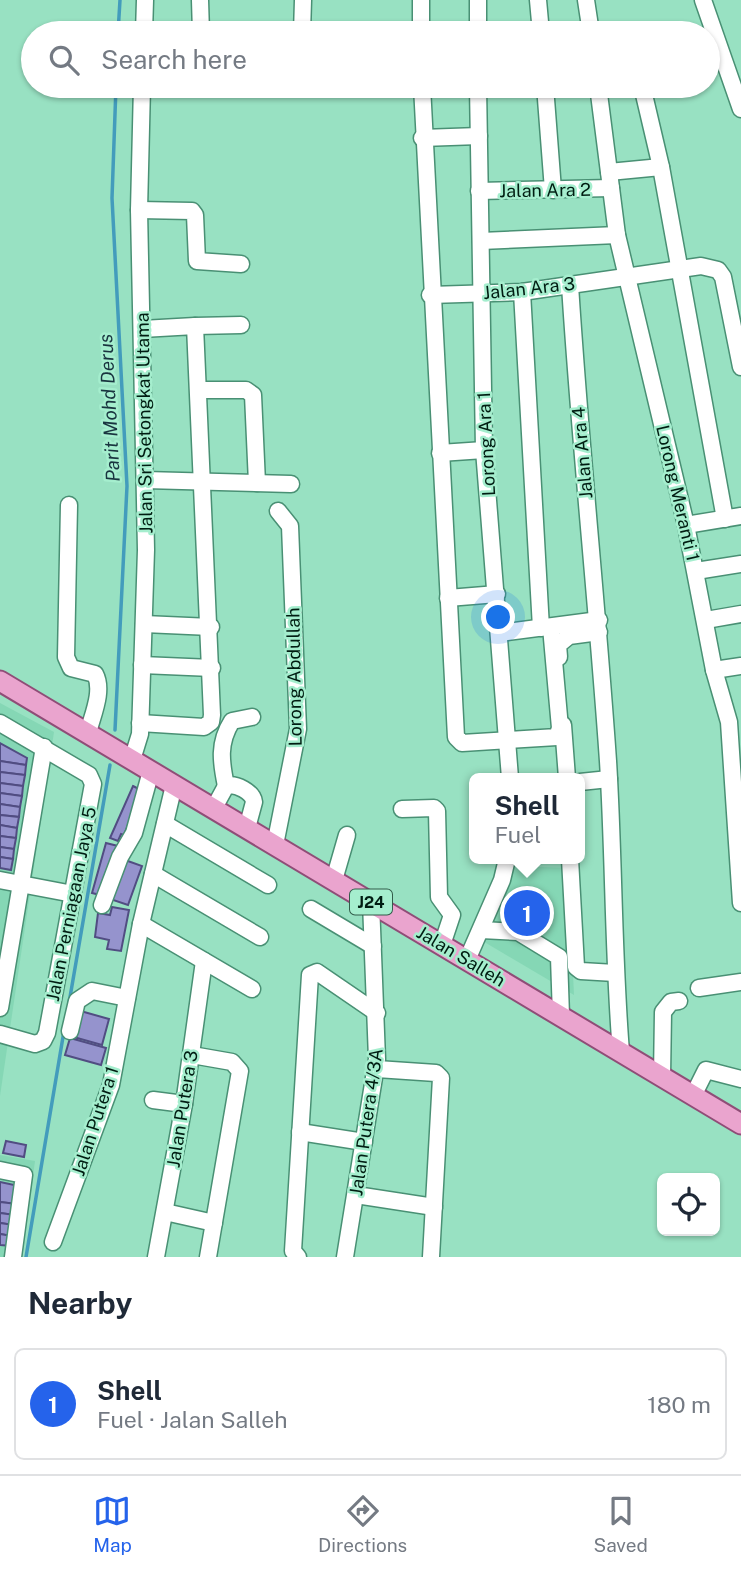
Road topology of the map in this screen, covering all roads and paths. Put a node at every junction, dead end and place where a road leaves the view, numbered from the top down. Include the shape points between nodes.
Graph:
1 (145, 0) edge
2 (200, 0) edge
3 (303, 0) edge
4 (421, 0) edge
5 (478, 0) edge
6 (538, 0) edge
7 (586, 0) edge
8 (703, 0) edge
9 (144, 21) edge
10 (201, 21) edge
11 (302, 21) edge
12 (421, 21) edge
13 (478, 21) edge
14 (540, 21) edge
15 (589, 21) edge
16 (710, 21) edge
17 (720, 49) edge
18 (142, 98) edge
19 (422, 98) edge
20 (478, 98) edge
21 (546, 98) edge
22 (599, 98) edge
23 (645, 98) edge
24 (741, 109) edge
25 (479, 136) junction
26 (422, 138) junction
27 (661, 167) junction
28 (609, 172) junction
29 (611, 188) junction
30 (553, 190) junction
31 (479, 191) junction
32 (139, 210) junction
33 (617, 235) junction
34 (481, 241) junction
35 (242, 264) dead end
36 (677, 268) junction
37 (627, 275) junction
38 (570, 285) junction
39 (522, 292) junction
40 (481, 294) junction
41 (430, 295) junction
42 (241, 325) dead end
43 (195, 326) junction
44 (142, 329) junction
45 (741, 367) edge
46 (199, 390) junction
47 (484, 450) junction
48 (440, 453) junction
49 (145, 480) junction
50 (202, 482) junction
51 (257, 483) junction
52 (291, 484) dead end
53 (69, 505) dead end
54 (278, 511) dead end
55 (733, 518) edge
56 (685, 525) junction
57 (741, 564) edge
58 (696, 571) junction
59 (497, 594) junction
60 (448, 598) junction
61 (741, 614) edge
62 (706, 620) junction
63 (144, 624) junction
64 (599, 626) junction
65 (546, 627) junction
66 (211, 628) junction
67 (499, 634) junction
68 (142, 665) junction
69 (741, 666) edge
70 (212, 668) junction
71 (714, 670) junction
72 (0, 681) edge
73 (252, 717) dead end
74 (735, 721) edge
75 (0, 723) edge
76 (140, 723) junction
77 (88, 733) junction
78 (507, 740) junction
79 (44, 747) junction
80 (132, 760) junction
81 (151, 771) junction
82 (510, 773) edge
83 (567, 773) edge
84 (609, 779) junction
85 (585, 781) edge
86 (174, 785) junction
87 (226, 786) junction
88 (214, 808) junction
89 (402, 809) dead end
90 (165, 824) junction
91 (247, 828) junction
92 (347, 835) dead end
93 (275, 845) junction
94 (740, 863) edge
95 (506, 864) edge
96 (570, 864) edge
97 (153, 874) junction
98 (0, 880) edge
99 (334, 880) junction
100 (19, 883) junction
101 (268, 885) dead end
102 (73, 894) junction
103 (371, 902) junction
104 (741, 903) edge
105 (102, 905) dead end
106 (311, 909) dead end
107 (141, 924) junction
108 (481, 930) junction
109 (260, 937) dead end
110 (442, 945) junction
111 (373, 946) junction
112 (467, 960) junction
113 (204, 961) junction
114 (615, 973) junction
115 (741, 982) edge
116 (699, 988) dead end
117 (252, 989) dead end
118 (127, 998) junction
119 (678, 1001) dead end
120 (0, 1007) edge
121 (377, 1013) junction
122 (561, 1016) junction
123 (70, 1031) dead end
124 (0, 1034) edge
125 (621, 1052) junction
126 (192, 1055) junction
127 (377, 1069) junction
128 (662, 1077) junction
129 (741, 1079) edge
130 (693, 1096) junction
131 (153, 1100) dead end
132 (184, 1104) junction
133 (741, 1124) edge
134 (300, 1132) junction
135 (364, 1142) junction
136 (0, 1170) edge
137 (356, 1195) junction
138 (434, 1207) junction
139 (165, 1212) junction
140 (214, 1223) junction
141 (53, 1242) dead end
142 (13, 1257) edge
143 (156, 1257) edge
144 (208, 1257) edge
145 (298, 1257) edge
146 (345, 1257) edge
147 (431, 1257) edge

1 - 9 street
2 - 10 street
3 - 11 street
4 - 12 street
5 - 13 street
6 - 14 street
7 - 15 street
8 - 16 street
17 - 24 street
18 - 32 street, Jalan Sri Setongkat Utama
19 - 26 street
20 - 25 street, Lorong Ara 1
21 - 30 street
22 - 28 street, Lorong Meranti 1
23 - 27 street
25 - 26 street
25 - 31 street, Lorong Ara 1
26 - 41 street
27 - 28 street
27 - 36 street
28 - 29 street, Lorong Meranti 1
29 - 30 street, Jalan Ara 2
29 - 33 street, Lorong Meranti 1
30 - 31 street, Jalan Ara 2
31 - 34 street, Lorong Ara 1
32 - 35 street via 192,211 197,261
32 - 44 street, Jalan Sri Setongkat Utama
33 - 34 street
33 - 37 street, Lorong Meranti 1
34 - 40 street, Lorong Ara 1
36 - 37 street, Jalan Ara 3
36 - 45 street, Jalan Ara 3 via 710,267 723,277
36 - 55 street
37 - 38 street, Jalan Ara 3
37 - 56 street, Lorong Meranti 1
38 - 39 street, Jalan Ara 3
38 - 64 street, Jalan Ara 4
39 - 40 street, Jalan Ara 3
39 - 65 street
40 - 41 street, Jalan Ara 3
40 - 47 street, Lorong Ara 1
41 - 48 street
42 - 43 street
43 - 44 street
43 - 46 street
44 - 49 street, Jalan Sri Setongkat Utama
46 - 50 street
46 - 51 street via 246,390 253,395
47 - 48 street
47 - 59 street, Lorong Ara 1
48 - 60 street
49 - 50 street
49 - 63 street, Jalan Sri Setongkat Utama
50 - 51 street
50 - 66 street
51 - 52 street
53 - 77 street via 66,657 71,668 97,677
54 - 93 street, Lorong Abdullah via 290,526 298,729
55 - 56 street
56 - 58 street, Lorong Meranti 1
57 - 58 street
58 - 62 street, Lorong Meranti 1
59 - 60 street
59 - 67 street, Lorong Ara 1
60 - 78 street via 456,737 462,743
61 - 62 street
62 - 71 street, Lorong Meranti 1
63 - 66 street
63 - 68 street, Jalan Sri Setongkat Utama
64 - 65 street
64 - 83 street via 569,636 558,645
64 - 84 street, Jalan Ara 4
65 - 67 street
65 - 78 street via 559,733 552,739
66 - 70 street
67 - 78 street, Lorong Ara 1
68 - 70 street
68 - 76 street, Jalan Sri Setongkat Utama
69 - 71 street
70 - 76 street via 211,722 204,727
71 - 74 street, Lorong Meranti 1
72 - 77 main road, Jalan Salleh / J24
73 - 87 street via 232,722 222,740
74 - 94 street, Lorong Meranti 1
75 - 79 street, Jalan Perniagaan Jaya 5
76 - 80 street, Jalan Sri Setongkat Utama
77 - 80 main road, Jalan Salleh / J24
78 - 82 street, Lorong Ara 1
79 - 100 street
79 - 102 street, Jalan Perniagaan Jaya 5 via 89,775 93,785
80 - 81 main road, Jalan Salleh / J24
81 - 86 main road, Jalan Salleh / J24
81 - 105 street via 134,833
84 - 85 street
84 - 114 street, Jalan Ara 4
86 - 88 main road, Jalan Salleh / J24
86 - 90 street, Jalan Putera 1
87 - 88 street
87 - 91 street via 233,785 254,798
88 - 91 main road, Jalan Salleh / J24
89 - 110 street via 437,811 438,891 452,919
90 - 97 street, Jalan Putera 1
90 - 101 street
91 - 93 main road, Jalan Salleh / J24
92 - 99 street
93 - 99 main road, Jalan Salleh / J24
94 - 104 street, Lorong Meranti 1
95 - 108 street
96 - 114 street via 576,967
97 - 107 street, Jalan Putera 1
97 - 109 street
98 - 100 street
99 - 103 main road, Jalan Salleh / J24
100 - 102 street
100 - 120 street
102 - 124 street, Jalan Perniagaan Jaya 5 via 43,1041 35,1044
103 - 110 main road, Jalan Salleh / J24
103 - 111 street, Jalan Putera 4/3A
106 - 111 street
107 - 113 street
107 - 118 street, Jalan Putera 1
108 - 112 street
108 - 122 street via 518,932 559,957
110 - 112 main road, Jalan Salleh / J24
111 - 121 street, Jalan Putera 4/3A
112 - 122 main road, Jalan Salleh / J24
113 - 117 street
113 - 126 street, Jalan Putera 3
114 - 125 street, Jalan Ara 4
115 - 116 street
118 - 123 street via 92,991 77,1000
118 - 141 street, Jalan Putera 1 via 111,1085
119 - 128 street via 663,1012
121 - 127 street, Jalan Putera 4/3A
121 - 134 street via 317,972 310,975
122 - 125 main road, Jalan Salleh / J24
125 - 128 main road, Jalan Salleh / J24
126 - 132 street, Jalan Putera 3
126 - 140 street via 232,1062 240,1071
127 - 135 street, Jalan Putera 4/3A
127 - 138 street via 436,1073 441,1078
128 - 130 main road, Jalan Salleh / J24
129 - 130 street via 706,1070
130 - 133 main road, Jalan Salleh / J24
131 - 132 street
132 - 139 street, Jalan Putera 3
134 - 135 street
134 - 145 street via 293,1251
135 - 137 street, Jalan Putera 4/3A
136 - 142 street via 24,1175
137 - 138 street
137 - 146 street, Jalan Putera 4/3A
138 - 147 street
139 - 140 street
139 - 143 street, Jalan Putera 3
140 - 144 street

